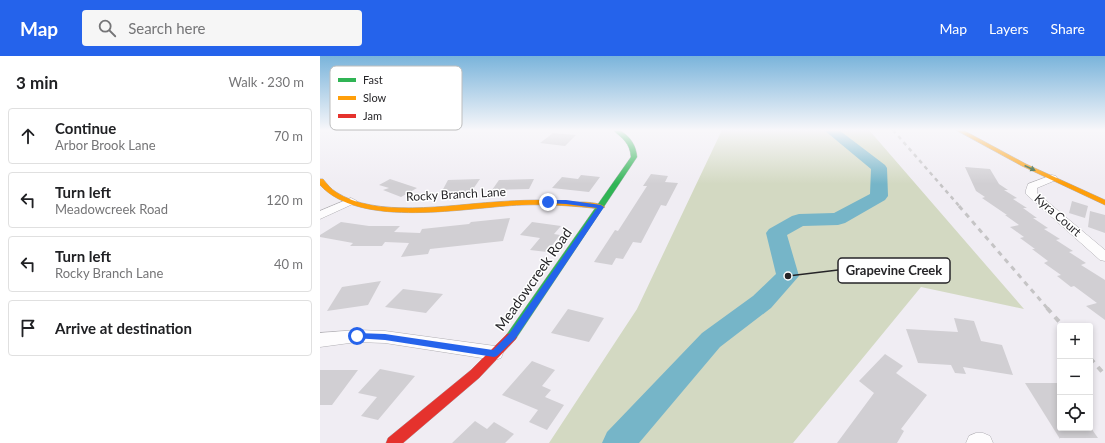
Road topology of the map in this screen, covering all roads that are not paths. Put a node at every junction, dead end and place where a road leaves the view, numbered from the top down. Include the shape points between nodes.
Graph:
1 (634, 148) edge
2 (993, 148) edge
3 (1052, 178) junction
4 (1075, 179) dead end
5 (320, 180) edge
6 (351, 201) junction
7 (1105, 203) edge
8 (601, 207) junction
9 (320, 215) edge
10 (1105, 257) edge
11 (320, 340) edge
12 (494, 353) junction
13 (392, 443) edge
14 (976, 443) edge
15 (982, 443) edge

1 - 8 street, Meadowcreek Road via 634,158
2 -> 3 street
3 - 4 street
3 - 7 street
3 - 10 street, Kyra Court via 1032,186 1032,194
5 - 6 street, Rocky Branch Lane via 333,194
6 - 8 street, Rocky Branch Lane via 408,210 540,202 566,202
6 - 9 street
8 - 12 street, Meadowcreek Road via 512,336
11 - 12 street via 357,336 385,337
12 - 13 street, Meadowcreek Road via 475,374
14 - 15 street

